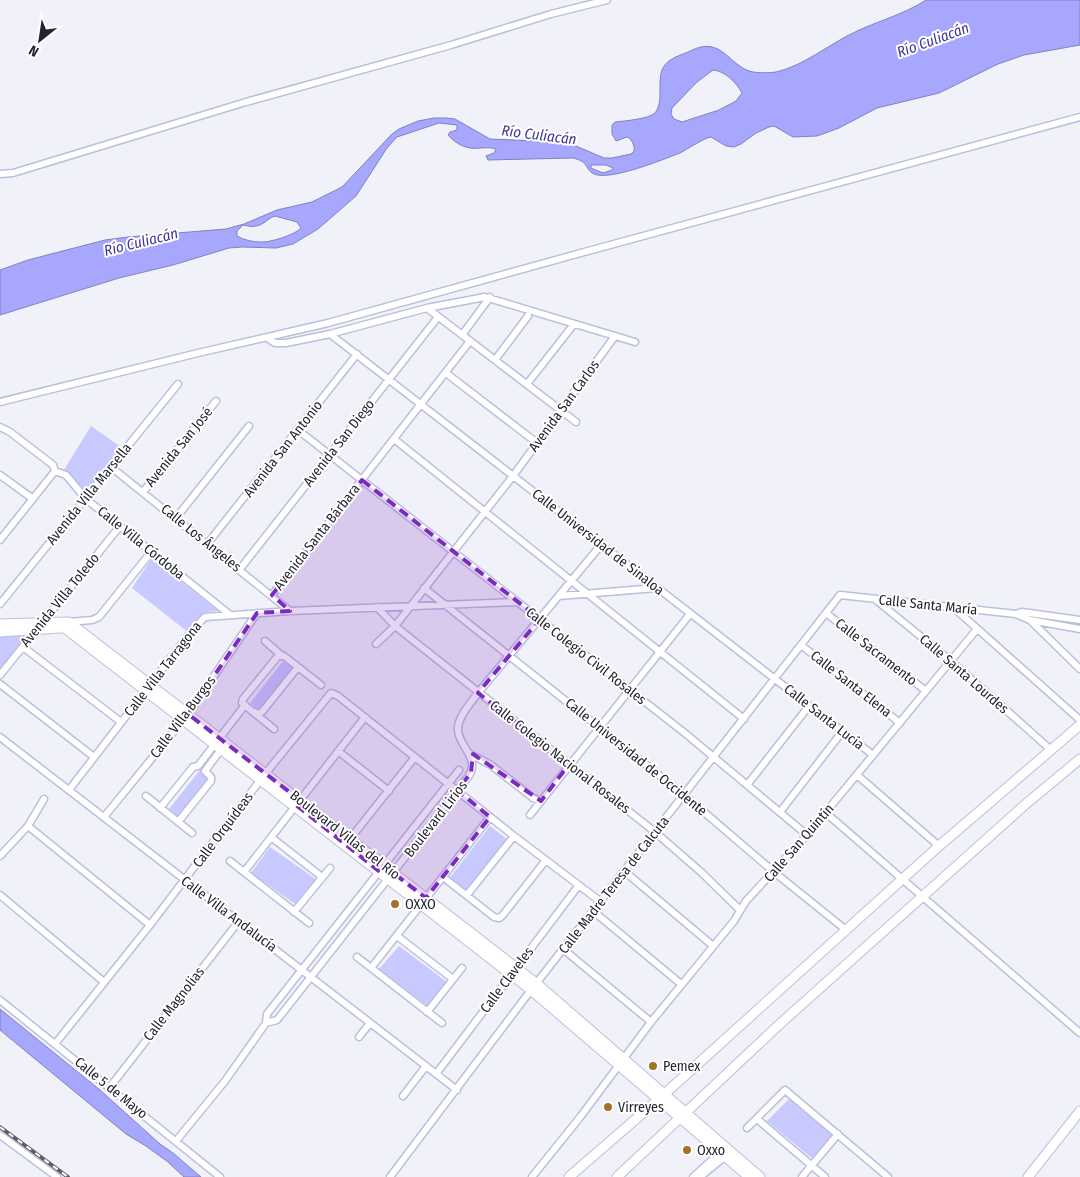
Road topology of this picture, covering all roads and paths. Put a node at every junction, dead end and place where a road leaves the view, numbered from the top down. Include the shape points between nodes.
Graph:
1 (607, 0) edge
2 (1080, 117) edge
3 (0, 174) edge
4 (490, 297) junction
5 (426, 308) junction
6 (528, 316) dead end
7 (438, 317) junction
8 (574, 324) junction
9 (330, 334) junction
10 (462, 335) junction
11 (616, 336) junction
12 (267, 338) junction
13 (470, 341) junction
14 (636, 342) dead end
15 (357, 354) junction
16 (495, 360) junction
17 (446, 373) junction
18 (389, 379) junction
19 (178, 384) dead end
20 (527, 384) junction
21 (216, 401) dead end
22 (0, 402) edge
23 (422, 404) junction
24 (561, 411) junction
25 (576, 422) dead end
26 (249, 426) dead end
27 (0, 427) edge
28 (298, 430) junction
29 (394, 439) junction
30 (537, 443) junction
31 (330, 454) junction
32 (111, 467) junction
33 (55, 471) junction
34 (0, 474) edge
35 (513, 476) junction
36 (362, 480) junction
37 (143, 492) junction
38 (33, 499) junction
39 (86, 499) junction
40 (485, 512) junction
41 (176, 518) junction
42 (0, 526) edge
43 (120, 526) junction
44 (7, 531) junction
45 (0, 540) edge
46 (208, 544) junction
47 (601, 545) junction
48 (152, 551) junction
49 (454, 551) junction
50 (240, 569) junction
51 (572, 581) junction
52 (424, 588) junction
53 (656, 588) junction
54 (588, 594) junction
55 (272, 595) junction
56 (840, 595) joint
57 (559, 596) junction
58 (876, 599) junction
59 (518, 602) junction
60 (0, 604) edge
61 (411, 605) junction
62 (445, 605) junction
63 (376, 607) junction
64 (954, 608) junction
65 (290, 610) junction
66 (257, 613) junction
67 (826, 613) junction
68 (1019, 613) junction
69 (229, 614) junction
70 (690, 614) junction
71 (540, 619) junction
72 (1030, 620) junction
73 (1080, 620) edge
74 (68, 622) junction
75 (0, 624) edge
76 (39, 626) junction
77 (395, 626) junction
78 (977, 629) junction
79 (1080, 629) edge
80 (0, 632) edge
81 (265, 641) dead end
82 (376, 644) dead end
83 (801, 645) junction
84 (23, 647) junction
85 (660, 652) junction
86 (278, 656) junction
87 (509, 656) junction
88 (951, 661) junction
89 (298, 667) junction
90 (1080, 669) edge
91 (0, 675) edge
92 (775, 679) junction
93 (0, 684) edge
94 (321, 685) dead end
95 (148, 687) junction
96 (630, 690) junction
97 (926, 691) junction
98 (478, 693) junction
99 (245, 705) junction
100 (809, 706) junction
101 (254, 712) junction
102 (186, 717) junction
103 (364, 717) junction
104 (744, 719) junction
105 (1080, 720) edge
106 (121, 722) junction
107 (900, 723) junction
108 (1080, 725) edge
109 (599, 727) junction
110 (274, 729) dead end
111 (842, 732) junction
112 (0, 738) edge
113 (221, 743) junction
114 (1050, 750) junction
115 (338, 751) junction
116 (470, 754) junction
117 (873, 755) junction
118 (94, 757) junction
119 (415, 757) junction
120 (714, 757) junction
121 (1080, 759) edge
122 (570, 764) junction
123 (459, 770) dead end
124 (857, 775) junction
125 (263, 777) junction
126 (448, 783) junction
127 (747, 784) junction
128 (69, 790) junction
129 (388, 790) junction
130 (457, 790) junction
131 (684, 795) junction
132 (146, 796) dead end
133 (44, 799) dead end
134 (541, 801) junction
135 (298, 803) junction
136 (160, 808) junction
137 (780, 812) junction
138 (826, 813) junction
139 (530, 815) dead end
140 (104, 817) junction
141 (490, 817) junction
142 (178, 822) junction
143 (28, 826) junction
144 (655, 832) junction
145 (192, 833) dead end
146 (514, 836) junction
147 (807, 836) junction
148 (271, 837) junction
149 (350, 839) junction
150 (939, 846) junction
151 (0, 856) edge
152 (546, 860) junction
153 (230, 861) dead end
154 (330, 868) dead end
155 (382, 869) junction
156 (624, 871) junction
157 (244, 872) junction
158 (774, 872) junction
159 (391, 876) junction
160 (443, 876) junction
161 (322, 877) junction
162 (903, 879) junction
163 (185, 880) junction
164 (579, 885) junction
165 (0, 895) edge
166 (467, 895) junction
167 (922, 897) junction
168 (424, 901) junction
169 (600, 902) junction
170 (740, 910) junction
171 (593, 911) junction
172 (294, 912) junction
173 (239, 921) junction
174 (309, 923) dead end
175 (150, 925) junction
176 (846, 930) junction
177 (397, 936) junction
178 (712, 945) junction
179 (563, 949) junction
180 (356, 957) dead end
181 (371, 968) junction
182 (462, 968) dead end
183 (302, 970) junction
184 (514, 971) junction
185 (311, 978) junction
186 (453, 979) junction
187 (104, 982) junction
188 (681, 984) junction
189 (534, 986) junction
190 (0, 1000) edge
191 (427, 1012) junction
192 (651, 1022) junction
193 (266, 1023) junction
194 (370, 1023) junction
195 (442, 1023) dead end
196 (1080, 1033) edge
197 (359, 1038) dead end
198 (55, 1044) junction
199 (621, 1062) junction
200 (426, 1066) junction
201 (436, 1074) junction
202 (110, 1087) junction
203 (457, 1090) junction
204 (402, 1096) dead end
205 (662, 1096) junction
206 (1080, 1110) edge
207 (683, 1115) junction
208 (757, 1118) junction
209 (747, 1128) dead end
210 (838, 1134) junction
211 (0, 1135) edge
212 (176, 1141) junction
213 (725, 1152) junction
214 (812, 1165) junction
215 (57, 1177) edge
216 (220, 1177) edge
217 (390, 1177) edge
218 (532, 1177) edge
219 (569, 1177) edge
220 (617, 1177) edge
221 (693, 1177) edge
222 (700, 1177) edge
223 (749, 1177) edge
224 (760, 1177) edge
225 (802, 1177) edge
226 (825, 1177) edge
227 (888, 1177) edge
228 (1028, 1177) edge

1 - 3 street
2 - 12 street
4 - 5 street
4 - 8 street
4 - 10 street
5 - 7 street
5 - 9 street
6 - 16 street
7 - 10 street
7 - 18 street, Avenida San Diego
8 - 11 street
8 - 20 street
9 - 12 street via 283,344
9 - 15 street, Calle Universidad de Sinaloa
10 - 13 street
11 - 14 street
11 - 24 street, Avenida San Carlos
12 - 22 street
13 - 16 street
13 - 17 street, Avenida Santa Bárbara
15 - 18 street, Calle Universidad de Sinaloa
15 - 28 street, Avenida San Antonio
16 - 20 street
17 - 23 street, Avenida Santa Bárbara
17 - 30 street
18 - 23 street, Calle Universidad de Sinaloa
18 - 31 street, Avenida San Diego
19 - 32 street, Avenida Villa Marsella
20 - 24 street
21 - 37 street, Avenida San José
23 - 29 street, Avenida Santa Bárbara
23 - 35 street, Calle Universidad de Sinaloa
24 - 25 street
24 - 30 street, Avenida San Carlos
26 - 41 street
27 - 33 street, Calle Villa Córdoba via 53,465
28 - 31 street, Calle Colegio Civil Rosales
28 - 46 street, Avenida San Antonio
29 - 36 street, Avenida Santa Bárbara
29 - 40 street
30 - 35 street, Avenida San Carlos
31 - 36 street, Calle Colegio Civil Rosales
31 - 50 street, Avenida San Diego
32 - 37 street, Calle Los Ángeles
32 - 39 street, Avenida Villa Marsella
33 - 38 street
33 - 39 street, Calle Villa Córdoba via 66,474
34 - 38 street
35 - 40 street, Avenida San Carlos
35 - 47 street, Calle Universidad de Sinaloa
36 - 49 street, Calle Colegio Civil Rosales
36 - 55 street, Avenida Santa Bárbara
37 - 41 street, Calle Los Ángeles
38 - 44 street
39 - 43 street, Calle Villa Córdoba
39 - 60 street, Avenida Villa Marsella
40 - 49 street, Avenida San Carlos
40 - 51 street
41 - 46 street, Calle Los Ángeles
42 - 44 street
43 - 48 street, Calle Villa Córdoba
43 - 76 street, Avenida Villa Toledo
44 - 45 street
46 - 50 street, Calle Los Ángeles
47 - 51 street
47 - 53 street, Calle Universidad de Sinaloa
48 - 69 street, Calle Villa Córdoba
48 - 74 street via 99,617
49 - 52 street, Avenida San Carlos
49 - 59 street, Calle Colegio Civil Rosales
50 - 55 street, Calle Los Ángeles
51 - 54 street
51 - 57 street
52 - 61 street, Avenida San Carlos
52 - 62 street, Calle Universidad de Occidente
53 - 54 street
53 - 70 street, Calle Universidad de Sinaloa
54 - 57 street
54 - 85 street
55 - 65 street, Calle Los Ángeles
56 - 58 street, Calle Santa María
56 - 67 street, Calle Madre Teresa de Calcuta
57 - 71 street
58 - 64 street, Calle Santa María
58 - 88 street, Calle Santa Lourdes
59 - 62 street, Calle Villa Tarragona
59 - 71 street, Calle Colegio Civil Rosales
61 - 62 street, Calle Villa Tarragona
61 - 63 street, Calle Villa Tarragona
61 - 77 street, Avenida San Carlos
62 - 87 street, Calle Universidad de Occidente
63 - 65 street, Calle Villa Tarragona
63 - 77 street, Calle Colegio Nacional Rosales
64 - 68 street, Calle Santa María
64 - 78 street
65 - 66 street, Calle Villa Tarragona
66 - 69 street, Calle Villa Tarragona
66 - 102 street, Calle Villa Burgos
67 - 83 street, Calle Madre Teresa de Calcuta
67 - 97 street, Calle Sacramento
68 - 72 street
68 - 73 street, Calle Santa María
69 - 95 street, Calle Villa Tarragona via 202,618
70 - 85 street
70 - 92 street, Calle Universidad de Sinaloa
71 - 87 street
71 - 96 street, Calle Colegio Civil Rosales
72 - 79 street
72 - 90 street
74 - 76 street, Boulevard Villas del Río
74 - 95 street, Boulevard Villas del Río
75 - 76 street, Boulevard Villas del Río
76 - 80 street, Boulevard Villas del Río
76 - 84 street, Avenida Villa Toledo
76 - 95 street, Boulevard Villas del Río via 65,628
77 - 82 street, Avenida San Carlos
77 - 98 street, Calle Colegio Nacional Rosales
78 - 88 street, Calle San Quintín
78 - 105 street
81 - 86 street
83 - 92 street, Calle Madre Teresa de Calcuta
83 - 107 street, Calle Santa Elena
84 - 91 street, Avenida Villa Toledo
84 - 106 street
85 - 96 street
85 - 104 street
86 - 89 street
86 - 99 street via 243,699
87 - 98 street
87 - 109 street, Calle Universidad de Occidente
88 - 97 street, Calle San Quintín
88 - 114 street, Calle Santa Lourdes
89 - 94 street
89 - 101 street via 262,712
92 - 100 street, Calle Santa Lucía
92 - 104 street, Calle Madre Teresa de Calcuta
93 - 118 street
95 - 102 street, Boulevard Villas del Río
95 - 106 street, Calle Villa Tarragona
96 - 109 street
96 - 120 street, Calle Colegio Civil Rosales
97 - 107 street, Calle San Quintín
98 - 116 street via 458,727 460,741
98 - 122 street, Calle Colegio Nacional Rosales
99 - 101 street
99 - 113 street
100 - 111 street, Calle Santa Lucía
100 - 127 street
101 - 110 street
102 - 113 street, Boulevard Villas del Río
102 - 140 street, Calle Villa Burgos
103 - 115 street
103 - 119 street
103 - 125 street, Calle Orquídeas via 338,696 328,695
104 - 120 street, Calle Madre Teresa de Calcuta
106 - 118 street, Calle Villa Tarragona
107 - 117 street, Calle San Quintín
108 - 114 street
109 - 122 street
109 - 131 street, Calle Universidad de Occidente
111 - 117 street, Calle Santa Lucía
111 - 137 street
112 - 128 street, Calle Villa Andalucía
113 - 125 street, Boulevard Villas del Río
113 - 136 street via 193,767
113 - 142 street via 205,771 212,777 211,781
114 - 150 street
115 - 129 street
115 - 135 street
116 - 130 street, Boulevard Lirios via 471,773
116 - 134 street
117 - 124 street, Calle San Quintín
118 - 128 street, Calle Villa Tarragona
119 - 126 street
119 - 129 street
120 - 127 street, Calle Colegio Civil Rosales
120 - 131 street, Calle Madre Teresa de Calcuta
121 - 167 street
122 - 134 street
122 - 144 street, Calle Colegio Nacional Rosales
123 - 126 street, Boulevard Lirios
124 - 138 street, Calle San Quintín
124 - 150 street
125 - 135 street, Boulevard Villas del Río
125 - 163 street, Calle Orquídeas
126 - 130 street
126 - 155 street, Boulevard Lirios
127 - 137 street, Calle Colegio Civil Rosales
128 - 140 street, Calle Villa Andalucía
129 - 149 street
130 - 141 street
130 - 159 street, Boulevard Lirios
131 - 144 street, Calle Madre Teresa de Calcuta
131 - 158 street, Calle Universidad de Occidente
132 - 136 street
133 - 143 street
134 - 139 street
135 - 148 street
135 - 149 street, Boulevard Villas del Río
135 - 155 street, Boulevard Villas del Río
136 - 142 street
137 - 147 street, Calle Colegio Civil Rosales
138 - 147 street, Calle San Quintín
138 - 162 street
140 - 163 street, Calle Villa Andalucía
141 - 146 street
141 - 160 street
142 - 145 street
143 - 151 street
143 - 175 street
144 - 156 street, Calle Madre Teresa de Calcuta
144 - 170 street, Calle Colegio Nacional Rosales
146 - 152 street
146 - 166 street
147 - 158 street, Calle San Quintín
148 - 157 street
148 - 161 street
149 - 155 street, Boulevard Villas del Río
150 - 162 street
152 - 164 street
152 - 166 street via 499,918
153 - 157 street
154 - 161 street
155 - 159 street, Boulevard Villas del Río
155 - 183 street, Boulevard Lirios
156 - 169 street, Calle Madre Teresa de Calcuta
156 - 178 street
157 - 172 street
158 - 170 street, Calle San Quintín
158 - 176 street, Calle Universidad de Occidente
159 - 168 street, Boulevard Villas del Río
159 - 185 street, Boulevard Lirios
160 - 166 street
160 - 168 street
161 - 172 street
162 - 167 street
162 - 176 street
163 - 173 street, Calle Villa Andalucía
163 - 175 street, Calle Orquídeas
164 - 169 street
164 - 184 street, Calle Claveles
165 - 187 street
167 - 196 street
167 - 207 street
168 - 177 street
168 - 184 street, Boulevard Villas del Río
169 - 171 street, Calle Madre Teresa de Calcuta
170 - 178 street, Calle San Quintín
171 - 179 street, Calle Madre Teresa de Calcuta
171 - 188 street
172 - 174 street
173 - 183 street, Calle Villa Andalucía
173 - 202 street, Calle Magnolias
175 - 187 street, Calle Orquídeas
176 - 205 street
177 - 181 street
177 - 186 street
178 - 188 street, Calle San Quintín
179 - 189 street, Calle Madre Teresa de Calcuta
179 - 192 street
180 - 181 street
181 - 191 street
182 - 186 street
183 - 185 street, Calle Villa Andalucía
183 - 193 street, Boulevard Lirios via 268,1014
184 - 189 street, Boulevard Villas del Río
184 - 201 street, Calle Claveles
185 - 193 street, Boulevard Lirios via 277,1020
185 - 194 street, Calle Villa Andalucía
186 - 191 street
187 - 198 street, Calle Orquídeas
188 - 192 street, Calle San Quintín
189 - 199 street, Boulevard Villas del Río
189 - 203 street, Calle Madre Teresa de Calcuta
190 - 198 street, Calle 5 de Mayo
191 - 195 street
192 - 199 street, Calle San Quintín
193 - 212 street, Boulevard Lirios via 225,1081
194 - 197 street
194 - 200 street, Calle Villa Andalucía
198 - 202 street, Calle 5 de Mayo
199 - 205 street, Boulevard Villas del Río
199 - 218 street, Calle San Quintín
200 - 201 street, Calle Villa Andalucía
200 - 204 street
201 - 203 street, Calle Villa Andalucía
202 - 212 street, Calle 5 de Mayo
203 - 217 street, Calle Madre Teresa de Calcuta
205 - 207 street, Boulevard Villas del Río
205 - 219 street
206 - 228 street
207 - 213 street, Boulevard Villas del Río
207 - 220 street
208 - 209 street
208 - 210 street via 785,1090
208 - 214 street
210 - 214 street
210 - 227 street
211 - 215 street
212 - 216 street, Calle 5 de Mayo
213 - 221 street
213 - 222 street
213 - 223 street, Boulevard Villas del Río
213 - 224 street, Boulevard Villas del Río
214 - 225 street
214 - 226 street

